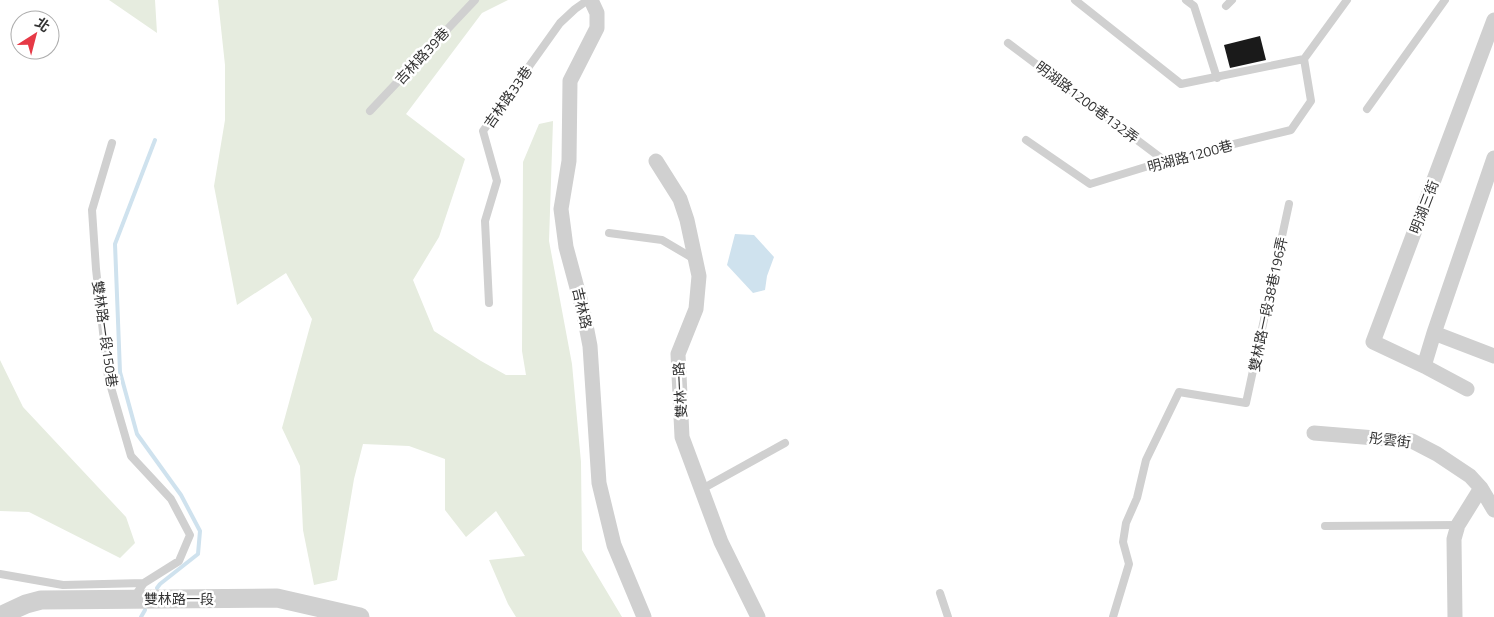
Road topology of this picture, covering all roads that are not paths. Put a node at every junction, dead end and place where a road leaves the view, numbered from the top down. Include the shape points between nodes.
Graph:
1 (475, 0) edge
2 (590, 0) edge
3 (1074, 0) edge
4 (1186, 0) edge
5 (1347, 0) edge
6 (1445, 0) edge
7 (1494, 20) edge
8 (1008, 43) dead end
9 (1304, 60) junction
10 (1217, 78) junction
11 (1367, 109) dead end
12 (370, 111) dead end
13 (1026, 140) dead end
14 (112, 143) dead end
15 (1494, 158) edge
16 (656, 161) dead end
17 (1165, 161) junction
18 (1289, 204) dead end
19 (608, 233) dead end
20 (696, 260) junction
21 (489, 303) dead end
22 (1434, 333) junction
23 (1494, 356) edge
24 (1424, 366) junction
25 (1467, 389) dead end
26 (1314, 433) dead end
27 (785, 443) dead end
28 (702, 488) junction
29 (1481, 488) junction
30 (1494, 510) edge
31 (1458, 525) junction
32 (1325, 526) dead end
33 (0, 574) edge
34 (144, 582) junction
35 (940, 592) dead end
36 (133, 599) junction
37 (0, 616) edge
38 (360, 617) edge
39 (644, 617) edge
40 (758, 617) edge
41 (948, 617) edge
42 (1114, 617) edge
43 (1455, 617) edge

1 - 12 lane, 吉林路39巷
2 - 21 lane, 吉林路33巷 via 560,23 483,131 497,181 485,220
2 - 39 street, 吉林路 via 597,13 596,28 570,81 568,161 561,209 566,247 590,346 599,483 614,545
3 - 10 lane via 1181,84
4 - 10 lane via 1194,6
5 - 9 lane
6 - 11 lane
7 - 24 street, 明湖三街 via 1373,342
8 - 17 lane, 明湖路1200巷132弄
9 - 10 lane
9 - 17 lane, 明湖路1200巷 via 1311,101 1291,130
13 - 17 lane, 明湖路1200巷 via 1090,184
14 - 34 lane, 雙林路一段150巷 via 92,210 108,376 131,456 171,499 190,535 179,561
15 - 22 street
16 - 20 street, 雙林一路 via 680,199
18 - 42 lane, 雙林路一段38巷196弄 via 1246,403 1179,392 1146,460 1137,498 1126,523 1123,542 1129,564
19 - 20 lane via 662,240
20 - 28 street, 雙林一路 via 699,276 696,308 678,354 682,437
22 - 23 street
22 - 24 street
24 - 25 street, 明湖三街
26 - 29 street, 彤雲街 via 1412,441 1470,476
27 - 28 lane
28 - 40 street, 雙林一路 via 721,542
29 - 30 street, 彤雲街
29 - 31 street
31 - 32 lane
31 - 43 street via 1454,539
33 - 34 lane via 63,585
34 - 36 lane, 雙林路一段150巷
35 - 41 lane
36 - 37 street, 雙林路一段 via 41,600
36 - 38 street, 雙林路一段 via 278,598

